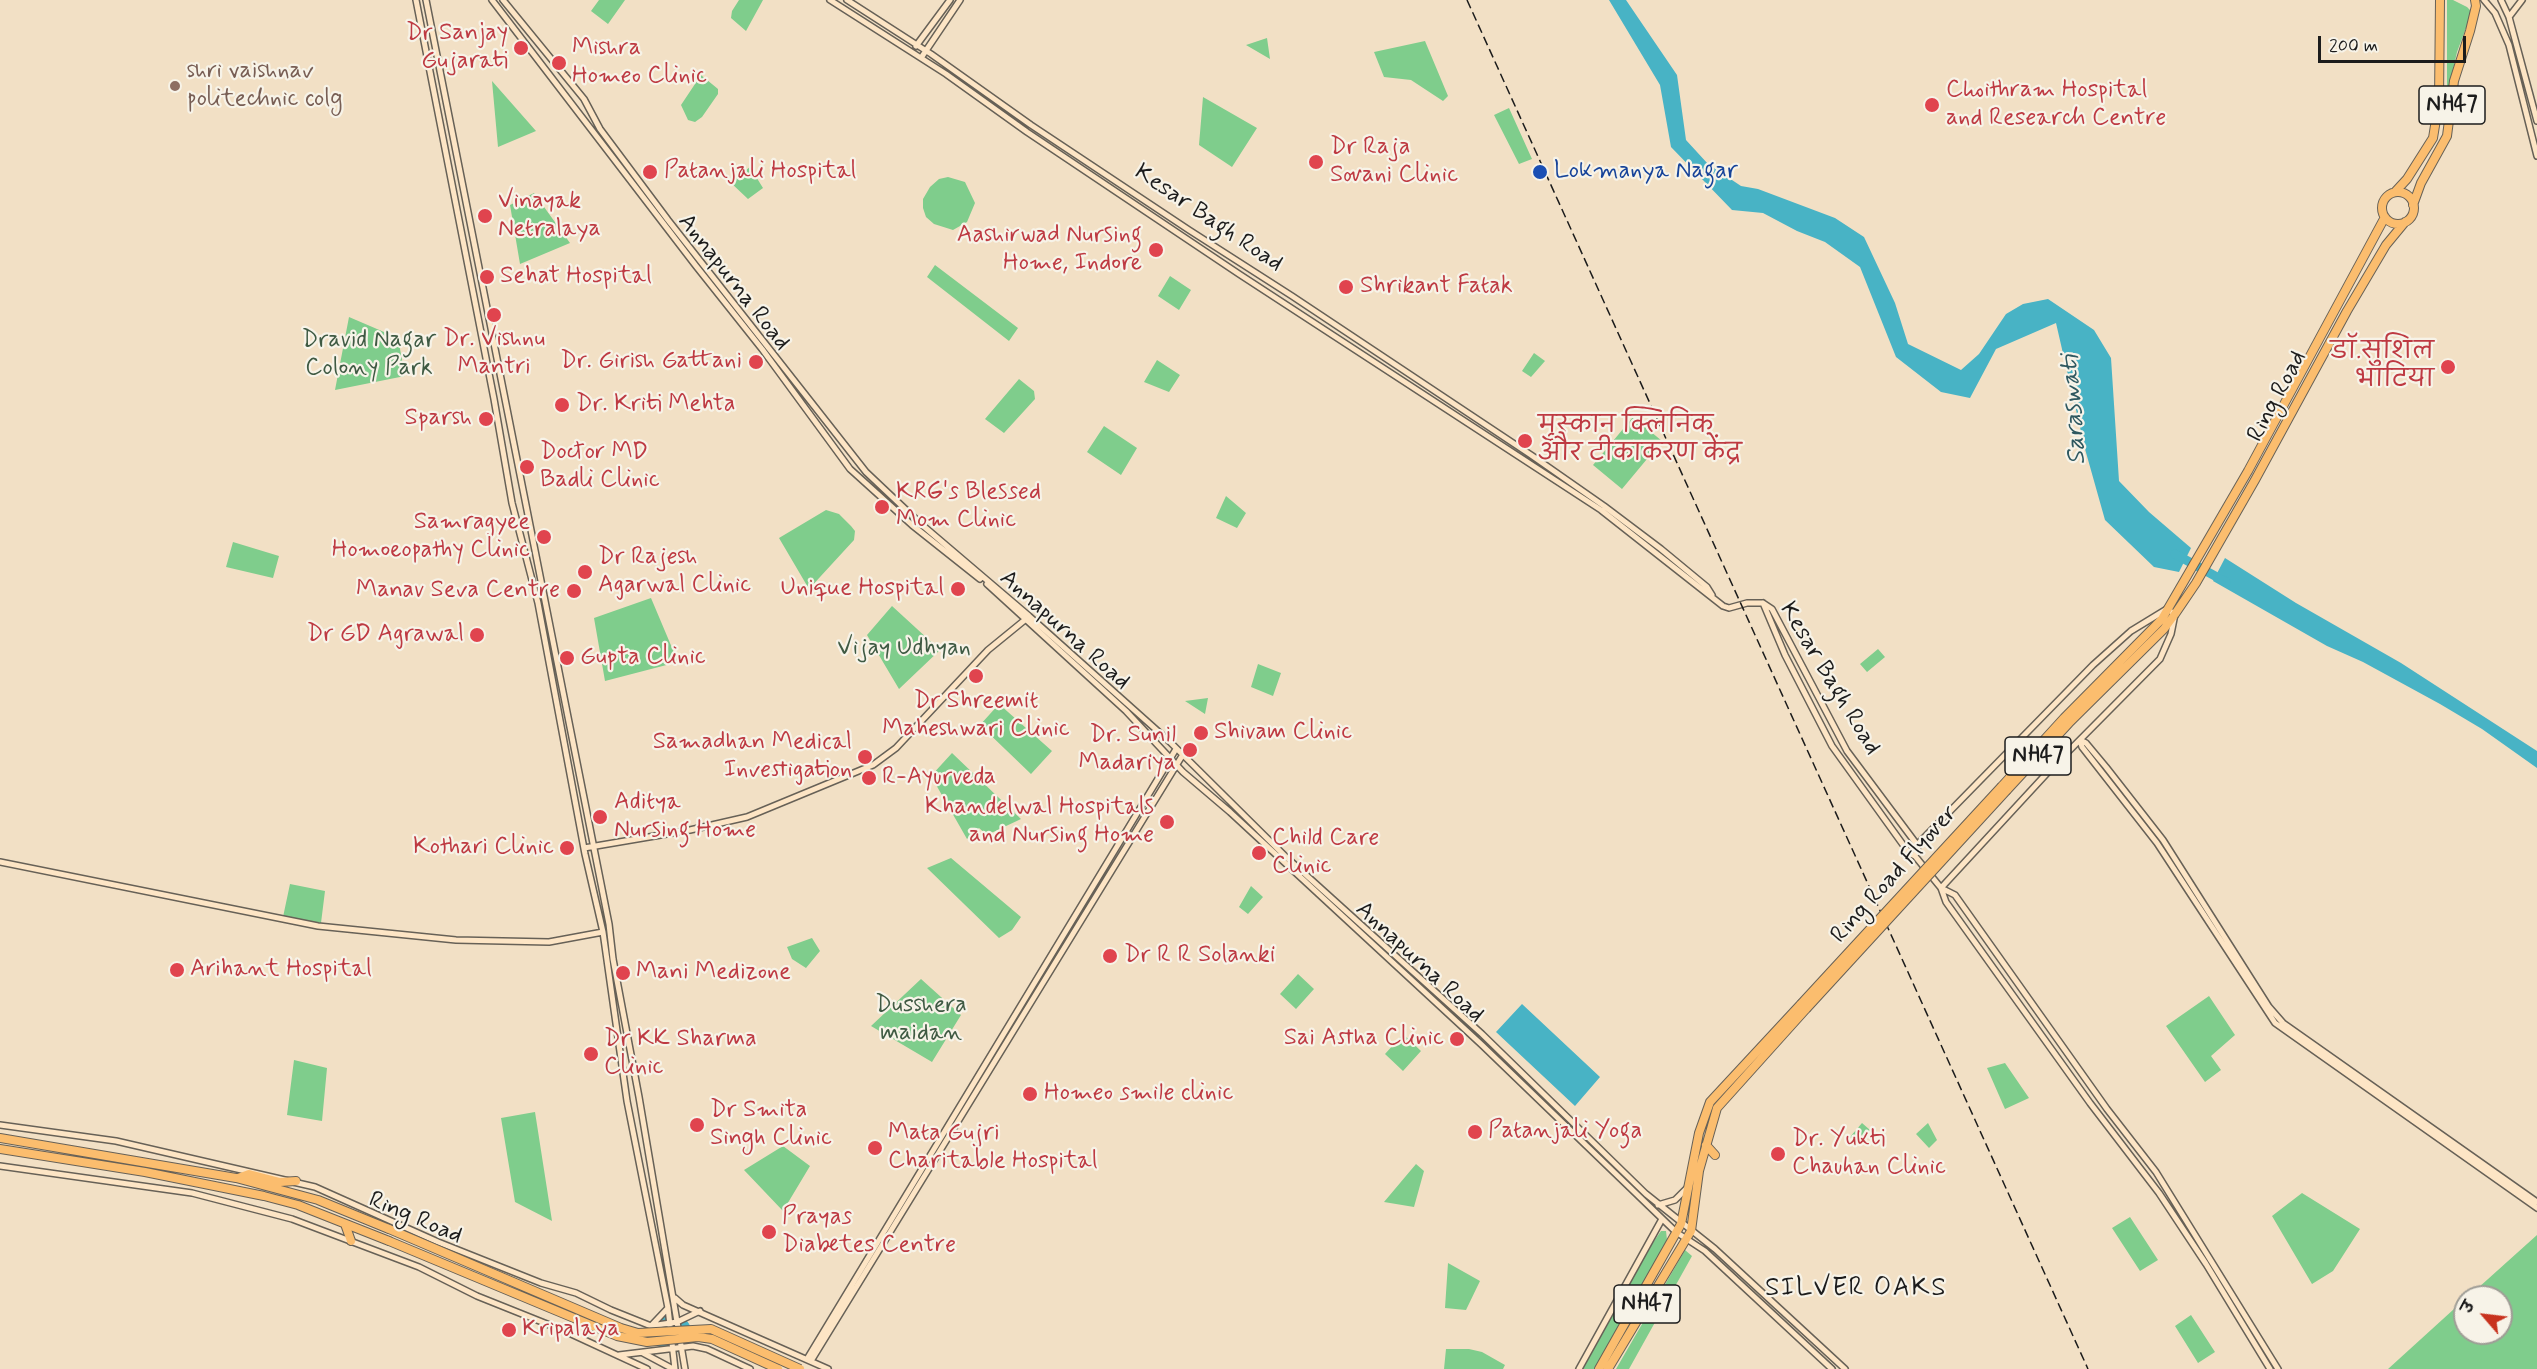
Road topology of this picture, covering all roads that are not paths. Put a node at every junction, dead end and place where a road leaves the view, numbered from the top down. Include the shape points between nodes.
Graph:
1 (416, 0) edge
2 (426, 0) edge
3 (492, 0) edge
4 (503, 0) edge
5 (830, 0) edge
6 (847, 0) edge
7 (950, 0) edge
8 (960, 0) edge
9 (2440, 0) edge
10 (2475, 0) edge
11 (2484, 0) edge
12 (2501, 0) edge
13 (2522, 0) edge
14 (2509, 17) junction
15 (918, 45) junction
16 (926, 50) junction
17 (912, 53) junction
18 (921, 58) junction
19 (2537, 121) edge
20 (2537, 156) edge
21 (2395, 192) junction
22 (464, 195) junction
23 (454, 198) junction
24 (2413, 205) junction
25 (2385, 217) junction
26 (2404, 222) junction
27 (1547, 470) junction
28 (1762, 603) junction
29 (2167, 609) junction
30 (2175, 614) junction
31 (1027, 618) junction
32 (2066, 721) junction
33 (2080, 740) junction
34 (1176, 749) junction
35 (1182, 756) junction
36 (1171, 758) junction
37 (1176, 764) junction
38 (2005, 788) junction
39 (594, 846) junction
40 (1918, 846) junction
41 (584, 848) junction
42 (1909, 853) junction
43 (1916, 856) junction
44 (1283, 858) junction
45 (0, 862) edge
46 (1941, 888) junction
47 (603, 932) junction
48 (2289, 1032) junction
49 (994, 1049) junction
50 (1000, 1053) junction
51 (0, 1125) edge
52 (0, 1138) edge
53 (1706, 1145) junction
54 (0, 1149) edge
55 (1715, 1155) dead end
56 (0, 1166) edge
57 (236, 1178) junction
58 (296, 1181) junction
59 (1688, 1187) junction
60 (2537, 1202) edge
61 (1658, 1205) junction
62 (2537, 1208) edge
63 (1662, 1219) junction
64 (345, 1224) junction
65 (1681, 1224) junction
66 (1691, 1231) junction
67 (1676, 1232) junction
68 (1685, 1239) junction
69 (351, 1241) junction
70 (674, 1298) junction
71 (668, 1308) junction
72 (700, 1311) junction
73 (677, 1322) junction
74 (669, 1324) junction
75 (651, 1326) junction
76 (825, 1335) junction
77 (681, 1347) junction
78 (671, 1349) junction
79 (642, 1353) junction
80 (618, 1355) junction
81 (809, 1360) junction
82 (647, 1369) edge
83 (674, 1369) edge
84 (685, 1369) edge
85 (750, 1369) edge
86 (778, 1369) edge
87 (800, 1369) edge
88 (828, 1369) edge
89 (1579, 1369) edge
90 (1599, 1369) edge
91 (1608, 1369) edge
92 (1832, 1369) edge
93 (1845, 1369) edge
94 (2270, 1369) edge
95 (2278, 1369) edge

1 - 23 main road
2 - 22 main road
3 - 31 main road, Annapurna Road via 762,348 850,469
4 - 31 main road, Annapurna Road via 584,99 600,129 668,220 866,472
5 - 17 main road, Kesar Bagh Road
6 - 15 main road, Kesar Bagh Road
7 - 15 main road
8 - 16 main road
9 - 21 highway via 2439,101 2433,138
10 - 24 highway, NH47 via 2454,81 2447,136
11 - 20 main road via 2495,13 2509,45
12 - 14 main road
13 - 14 main road
14 - 19 main road
15 - 16 main road, Kesar Bagh Road
15 - 17 main road
16 - 18 main road
16 - 27 main road, Kesar Bagh Road via 1031,125
17 - 18 main road, Kesar Bagh Road
18 - 27 main road, Kesar Bagh Road via 1239,274
21 - 24 highway via 2407,195
21 - 25 highway via 2384,200
22 - 23 main road
22 - 39 main road
23 - 41 main road
24 - 26 highway, NH47 via 2412,215
25 - 26 highway via 2391,222
25 - 29 highway, Ring Road Flyover via 2248,471
26 - 30 highway, Ring Road via 2346,311 2196,583
27 - 28 main road, Kesar Bagh Road via 1721,605 1729,608
28 - 40 main road, Kesar Bagh Road via 1772,609 1847,751
28 - 42 main road via 1822,730
29 - 30 main road
29 - 32 highway, Ring Road Flyover
29 - 40 main road via 2131,631 2093,665
30 - 32 highway, Ring Road Flyover
30 - 33 main road via 2160,659
31 - 34 main road, Annapurna Road
31 - 36 main road, Annapurna Road
31 - 39 main road via 988,650 896,748 873,765 747,817
32 - 38 highway, Ring Road Flyover / NH47
33 - 46 main road
33 - 48 main road via 2163,840
34 - 35 main road, Annapurna Road
34 - 36 main road
35 - 37 main road
35 - 44 main road, Annapurna Road
36 - 37 main road, Annapurna Road
36 - 49 main road
37 - 44 main road, Annapurna Road
37 - 50 main road
38 - 53 highway, Ring Road Flyover, bridge via 1717,1108
38 - 59 highway, Ring Road Flyover, bridge via 1710,1102
39 - 41 main road
39 - 70 main road
40 - 42 main road
40 - 43 main road
41 - 47 main road
42 - 43 main road
43 - 46 main road
44 - 61 main road, Annapurna Road via 1482,1034
44 - 63 main road, Annapurna Road
45 - 47 main road via 318,927 456,940 549,942
46 - 94 main road via 1946,902 2159,1193
46 - 95 main road via 1954,895 2156,1172
47 - 71 main road via 627,1101
48 - 60 main road
48 - 62 main road
49 - 50 main road
49 - 76 main road
50 - 76 main road
51 - 58 main road via 116,1142
52 - 57 highway, Ring Road
53 - 55 highway
53 - 66 highway
54 - 64 highway, Ring Road via 264,1196
56 - 69 main road via 192,1193 292,1219
57 - 58 highway via 249,1174 280,1182
57 - 87 highway, Ring Road, bridge via 349,1212 621,1328 638,1333 711,1329
58 - 75 main road
59 - 61 main road via 1676,1200
59 - 65 highway
61 - 65 main road, Annapurna Road
63 - 67 main road, Annapurna Road
63 - 89 main road
64 - 69 highway
64 - 86 highway, Ring Road, bridge via 617,1336 647,1342 712,1339
65 - 66 main road, Annapurna Road
65 - 67 highway
66 - 68 highway
66 - 93 main road
67 - 68 main road, Annapurna Road
67 - 90 highway
68 - 91 highway, NH47
68 - 92 main road via 1705,1251
69 - 80 main road
70 - 72 main road
70 - 73 main road
71 - 74 main road
71 - 75 main road
72 - 73 main road
72 - 81 main road
73 - 74 main road
73 - 77 main road
74 - 75 main road
74 - 78 main road
76 - 81 main road
77 - 78 main road
77 - 84 main road
77 - 85 main road via 707,1349
78 - 79 main road
78 - 83 main road
79 - 80 main road
79 - 83 main road
80 - 82 main road
81 - 88 main road

